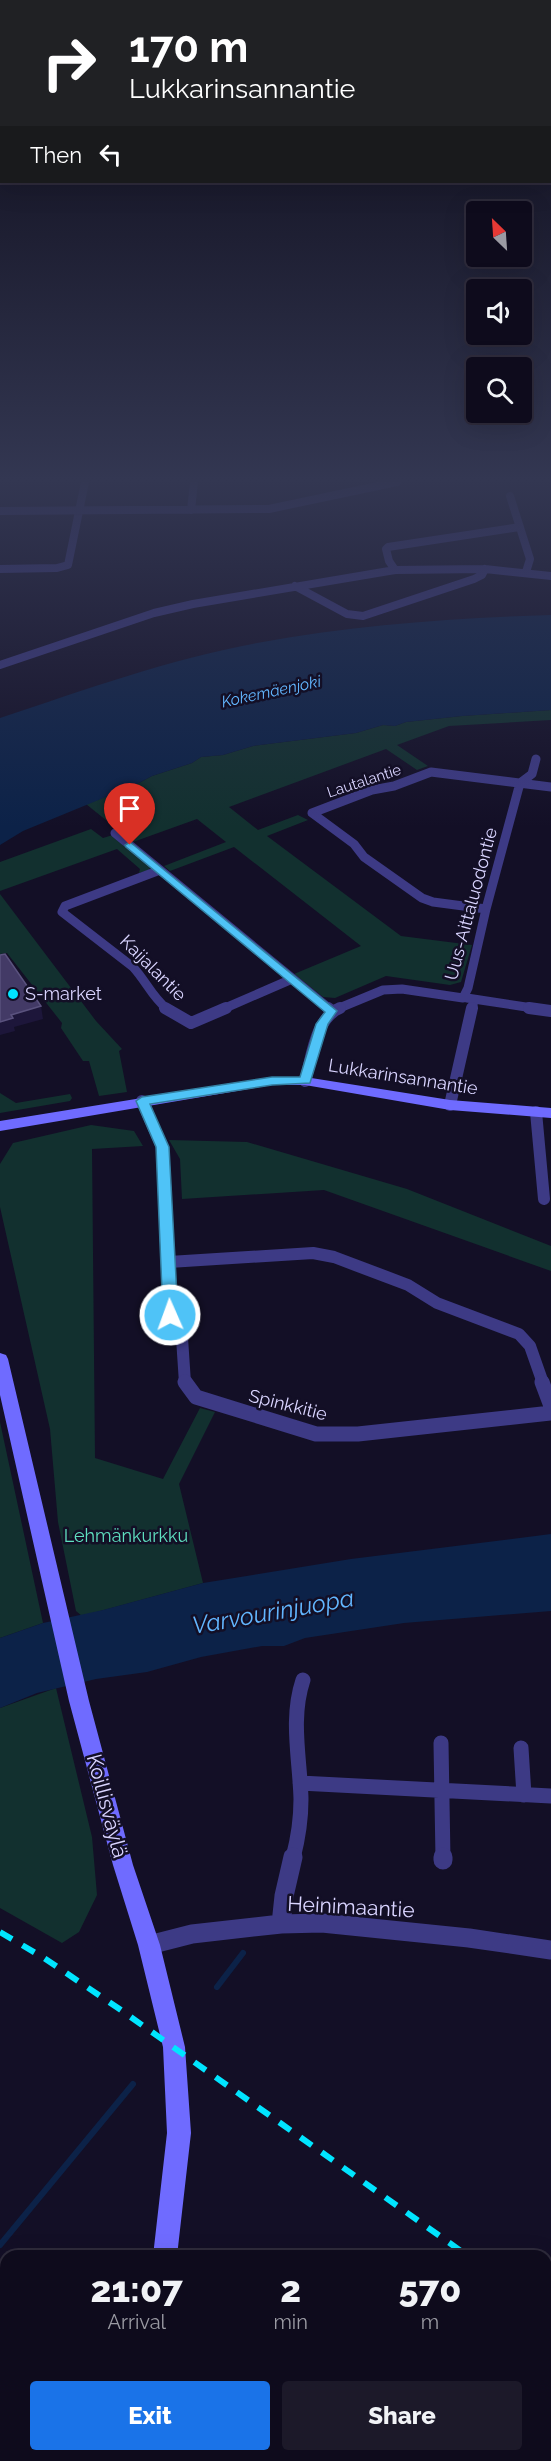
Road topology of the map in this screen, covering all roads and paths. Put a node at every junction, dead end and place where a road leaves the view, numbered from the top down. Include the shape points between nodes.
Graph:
1 (234, 597) edge
2 (315, 597) edge
3 (421, 597) edge
4 (0, 665) edge
5 (536, 759) dead end
6 (520, 783) junction
7 (551, 787) edge
8 (115, 833) dead end
9 (160, 870) junction
10 (486, 909) junction
11 (292, 979) junction
12 (468, 999) junction
13 (332, 1011) junction
14 (551, 1011) edge
15 (305, 1081) junction
16 (142, 1101) junction
17 (450, 1105) junction
18 (536, 1112) junction
19 (72, 1113) junction
20 (551, 1113) edge
21 (0, 1126) edge
22 (0, 1135) edge
23 (544, 1199) dead end
24 (169, 1262) junction
25 (0, 1359) edge
26 (551, 1406) edge
27 (551, 1413) edge
28 (303, 1680) dead end
29 (441, 1743) dead end
30 (521, 1748) dead end
31 (300, 1783) junction
32 (441, 1791) junction
33 (524, 1795) junction
34 (551, 1796) edge
35 (443, 1860) dead end
36 (281, 1924) junction
37 (149, 1945) junction
38 (551, 1950) edge
39 (166, 2250) edge

1 - 4 street via 154,613
2 - 3 street via 356,616
5 - 6 street, Uus-Aittaluodontie via 531,774
6 - 7 street
6 - 10 street, Uus-Aittaluodontie
6 - 10 street, Lautalantie via 431,772 312,813 354,844 364,857 422,898
8 - 9 street
9 - 11 street
9 - 11 street, Kaijalantie via 65,906 62,912 100,939 143,978 149,991 181,1020 191,1023
10 - 12 street, Uus-Aittaluodontie
11 - 13 street
12 - 13 street, Uus-Aittaluodontie via 383,990
12 - 14 street
12 - 17 street
13 - 15 street via 322,1024
15 - 16 main road, Lukkarinsannantie via 261,1082
15 - 17 main road, Lukkarinsannantie
16 - 19 main road, Lukkarinsannantie
16 - 24 street, Spinkkitie via 162,1147
17 - 18 main road, Lukkarinsannantie
18 - 20 main road, Lukkarinsannantie
18 - 23 street
19 - 21 main road, Lukkarinsannantie
19 - 22 main road, Lukkarinsannantie
24 - 26 street via 313,1253 355,1264 408,1285 437,1303 519,1334 530,1346
24 - 27 street, Spinkkitie via 170,1315 182,1338 185,1384 196,1397 211,1404 316,1434 358,1434
25 - 37 main road, Koillisväylä via 79,1701
28 - 31 street via 296,1701
29 - 32 street
30 - 33 street
31 - 32 street
31 - 36 street via 298,1840 280,1906
32 - 33 street
32 - 35 street
33 - 34 street
36 - 37 street, Heinimaantie via 192,1934
36 - 38 street, Heinimaantie via 322,1923
37 - 39 main road, Koillisväylä via 174,2047 179,2133

